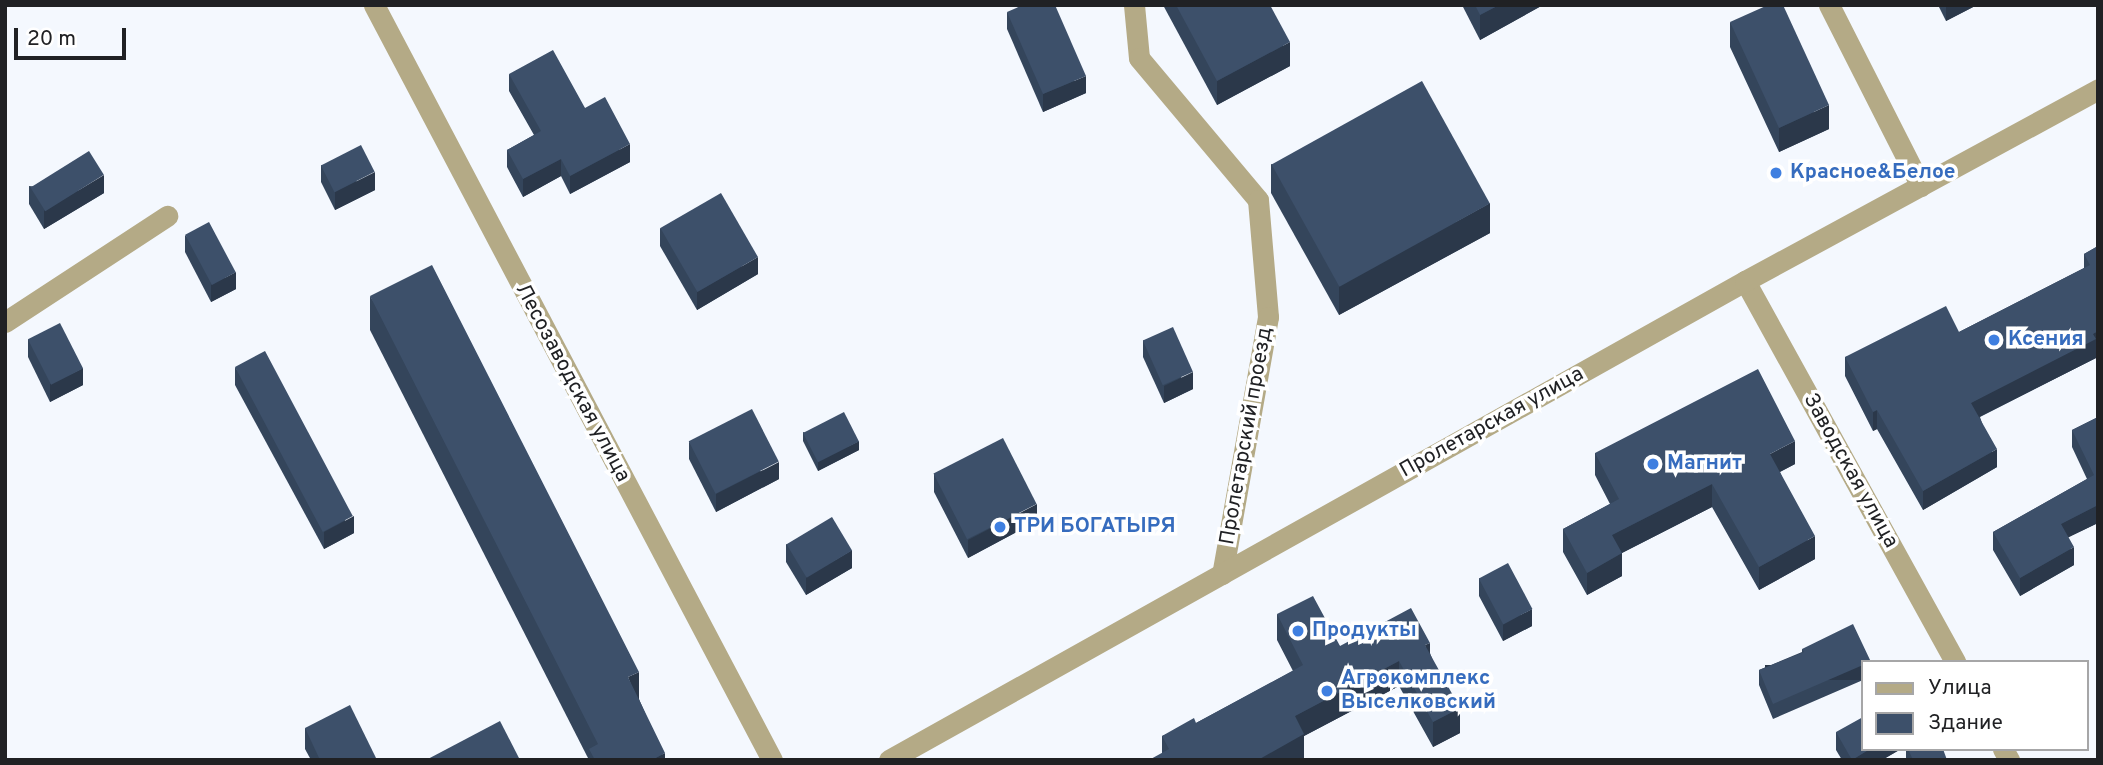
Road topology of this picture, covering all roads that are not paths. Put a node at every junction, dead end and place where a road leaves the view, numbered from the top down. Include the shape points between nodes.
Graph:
1 (374, 5) edge
2 (1134, 5) edge
3 (1829, 5) edge
4 (2098, 89) edge
5 (1921, 186) junction
6 (167, 216) dead end
7 (1745, 281) junction
8 (5, 322) edge
9 (1222, 574) junction
10 (1954, 660) edge
11 (772, 760) edge
12 (888, 760) edge

1 - 11 street, Лесозаводская улица
2 - 9 street, Пролетарский проезд via 1139,58 1258,200 1268,317
3 - 5 street
4 - 5 street, Пролетарская улица
5 - 7 street, Пролетарская улица
6 - 8 street
7 - 9 street, Пролетарская улица
7 - 10 street, Заводская улица
9 - 12 street, Пролетарская улица

